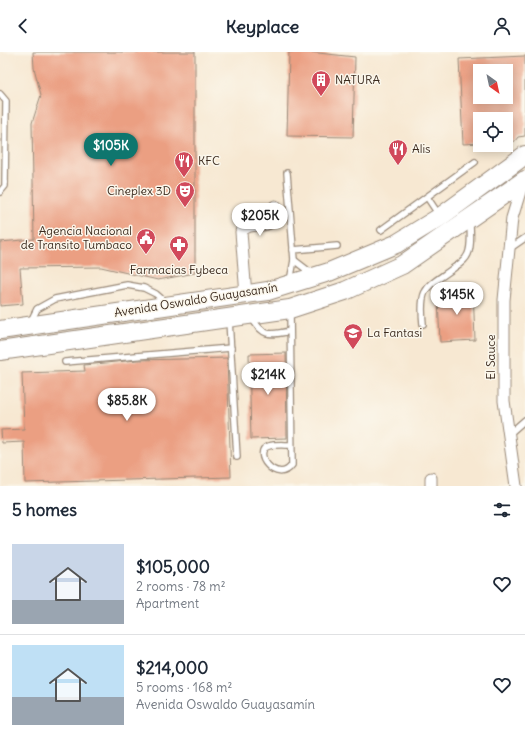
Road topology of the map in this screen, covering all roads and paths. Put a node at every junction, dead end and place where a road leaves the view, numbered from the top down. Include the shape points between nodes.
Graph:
1 (0, 94) edge
2 (525, 155) edge
3 (475, 162) dead end
4 (287, 173) dead end
5 (524, 181) edge
6 (0, 192) edge
7 (427, 197) junction
8 (275, 206) dead end
9 (440, 217) junction
10 (470, 218) junction
11 (381, 230) dead end
12 (525, 238) edge
13 (337, 246) dead end
14 (509, 249) junction
15 (293, 250) junction
16 (294, 260) junction
17 (316, 276) junction
18 (289, 285) junction
19 (246, 294) junction
20 (168, 304) junction
21 (290, 309) junction
22 (250, 314) junction
23 (229, 318) junction
24 (423, 324) dead end
25 (29, 325) junction
26 (0, 330) edge
27 (290, 331) junction
28 (231, 348) junction
29 (0, 351) edge
30 (64, 362) dead end
31 (525, 420) edge
32 (509, 435) junction
33 (291, 446) junction
34 (238, 457) dead end
35 (516, 486) edge

1 - 6 lane via 6,101 6,186
2 - 9 main road, Avenida Oswaldo Guayasamín
3 - 7 lane
4 - 15 lane
5 - 10 main road, Avenida Oswaldo Guayasamín
5 - 14 street, El Sauce via 512,218
7 - 9 lane
7 - 11 lane
8 - 19 street via 275,217 272,221 248,226 241,232
9 - 17 main road, Avenida Oswaldo Guayasamín via 396,244
10 - 21 main road, Avenida Oswaldo Guayasamín via 402,265 345,291
10 - 24 lane via 468,254 462,262 427,288 422,298
12 - 14 lane
13 - 15 lane
14 - 32 street, El Sauce via 504,300 504,401
15 - 16 lane
16 - 17 lane
16 - 18 lane
17 - 18 main road, Avenida Oswaldo Guayasamín
18 - 19 main road, Avenida Oswaldo Guayasamín
19 - 20 main road, Avenida Oswaldo Guayasamín
20 - 25 main road, Avenida Oswaldo Guayasamín
20 - 25 lane via 144,288 127,285 55,299 38,309
21 - 22 main road, Avenida Oswaldo Guayasamín
21 - 27 lane
22 - 23 main road, Avenida Oswaldo Guayasamín
22 - 27 lane via 264,333
23 - 28 lane
23 - 29 main road, Avenida Oswaldo Guayasamín
25 - 26 main road, Avenida Oswaldo Guayasamín
27 - 33 lane
28 - 30 lane
28 - 34 lane
31 - 32 lane
32 - 35 street, El Sauce
33 - 33 lane via 292,465 289,473 276,478 268,474 264,449 268,446

